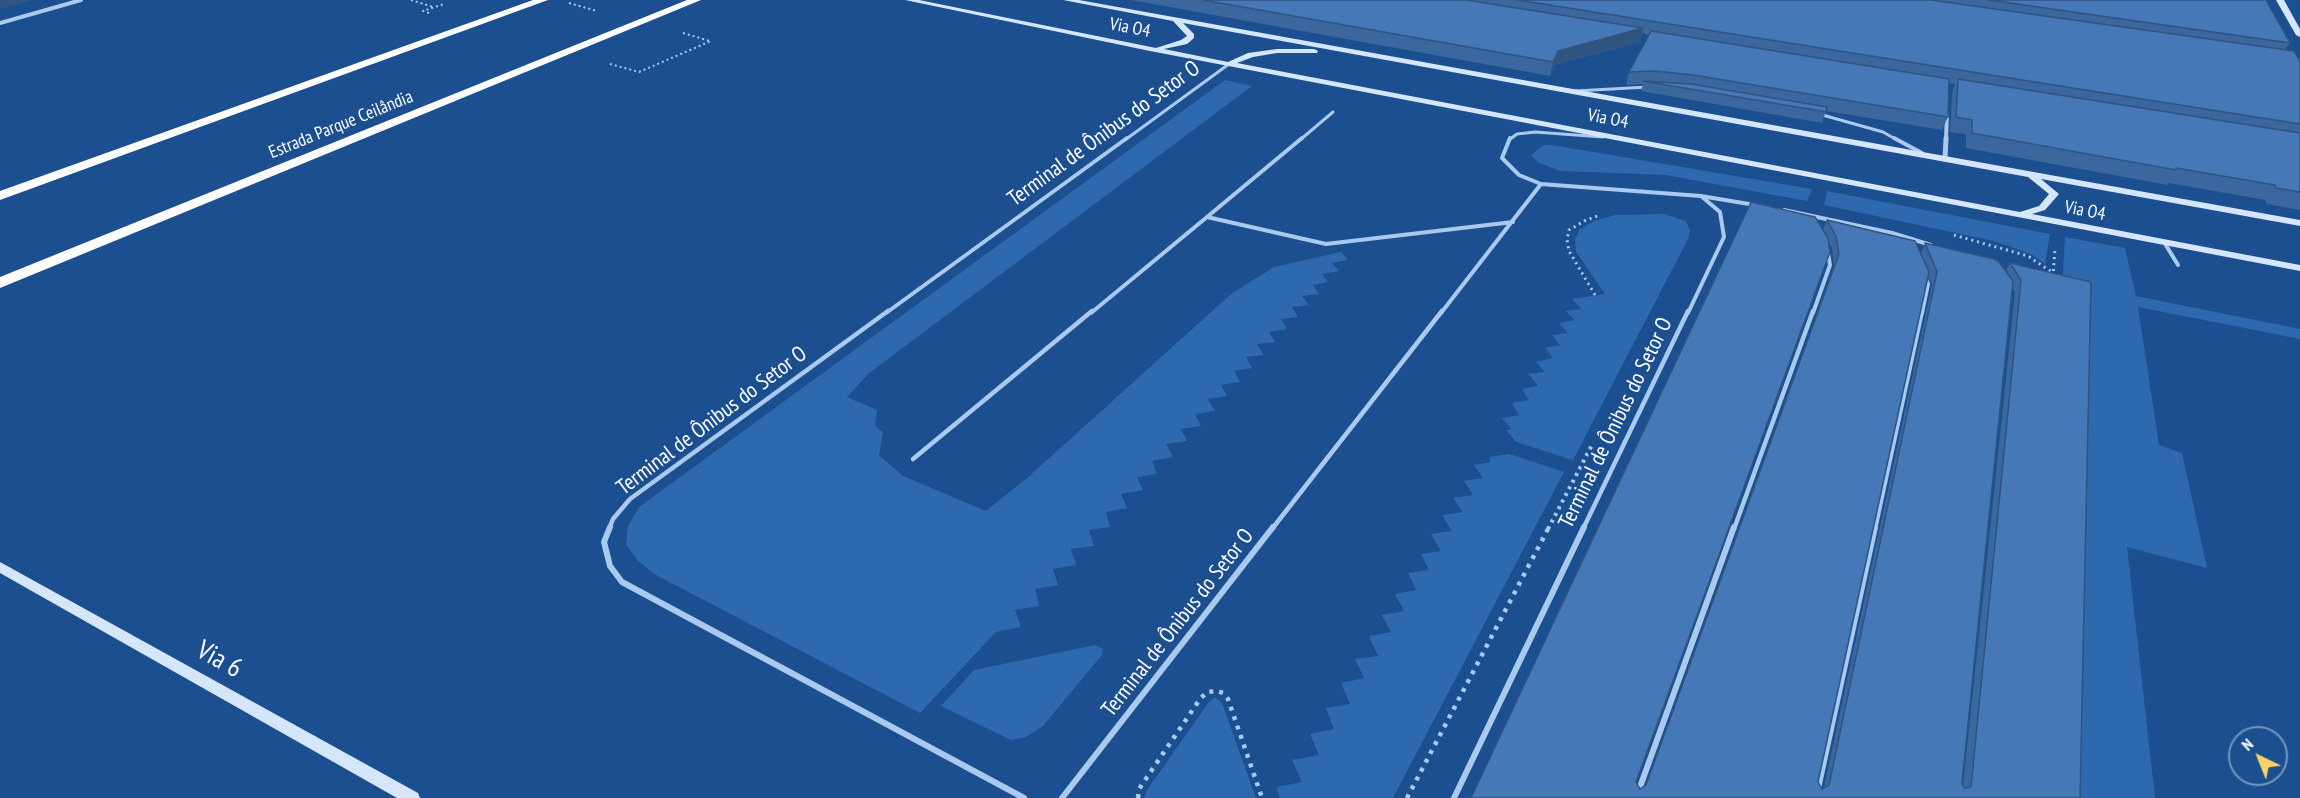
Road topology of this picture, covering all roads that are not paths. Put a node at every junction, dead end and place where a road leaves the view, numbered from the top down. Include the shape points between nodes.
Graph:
1 (81, 0) edge
2 (543, 0) edge
3 (696, 0) edge
4 (909, 0) edge
5 (1067, 0) edge
6 (2280, 0) edge
7 (1176, 20) junction
8 (0, 22) edge
9 (2300, 35) edge
10 (1150, 49) junction
11 (1369, 55) junction
12 (1229, 64) junction
13 (1651, 87) edge
14 (1570, 91) junction
15 (1948, 100) edge
16 (1333, 112) dead end
17 (1819, 114) edge
18 (1620, 138) junction
19 (1928, 156) junction
20 (1945, 159) junction
21 (2031, 175) junction
22 (1541, 184) junction
23 (0, 195) edge
24 (1701, 196) junction
25 (1759, 206) edge
26 (1783, 210) edge
27 (1806, 214) junction
28 (2019, 215) junction
29 (1207, 217) junction
30 (1514, 222) junction
31 (1812, 223) edge
32 (2300, 223) edge
33 (1892, 233) junction
34 (2164, 242) junction
35 (1906, 245) edge
36 (1937, 247) edge
37 (1828, 249) edge
38 (2178, 265) dead end
39 (1921, 267) edge
40 (2300, 268) edge
41 (0, 283) edge
42 (913, 459) dead end
43 (0, 567) edge
44 (412, 798) edge
45 (1024, 798) edge
46 (1062, 798) edge
47 (1454, 798) edge
48 (1636, 798) edge
49 (1816, 798) edge

1 - 8 street
2 - 23 highway
3 - 41 highway, Estrada Parque Ceilândia
4 - 10 main road, Via O4
5 - 7 main road, Via O4
6 - 9 main road
7 - 10 main road via 1191,36 1176,45
7 - 11 main road, Via O4
10 - 12 main road, Via O4
11 - 12 main road via 1277,51
11 - 14 main road, Via O4
12 - 18 main road, Via O4
12 - 45 lane, Terminal de Ônibus do Setor O via 630,499 613,519 604,542 610,566 622,582
13 - 14 lane
14 - 19 main road, Via O4
15 - 20 street
16 - 29 lane
17 - 19 lane via 1883,132
18 - 22 lane via 1535,132 1510,138 1502,158 1519,175
18 - 28 main road, Via O4
19 - 20 main road, Via O4
20 - 21 main road, Via O4
21 - 28 main road via 2054,195 2042,208
21 - 32 main road, Via O4
22 - 24 lane
22 - 30 lane, Terminal de Ônibus do Setor O
24 - 25 lane
24 - 47 lane, Terminal de Ônibus do Setor O via 1720,212 1724,237
26 - 27 lane
27 - 31 lane
27 - 33 lane
28 - 34 main road, Via O4
29 - 30 lane via 1326,244
29 - 42 lane
30 - 46 lane, Terminal de Ônibus do Setor O
33 - 35 lane
33 - 36 lane
34 - 38 lane
34 - 40 main road, Via O4
37 - 48 lane via 1830,266
39 - 49 lane via 1928,284
43 - 44 main road, Via 6

